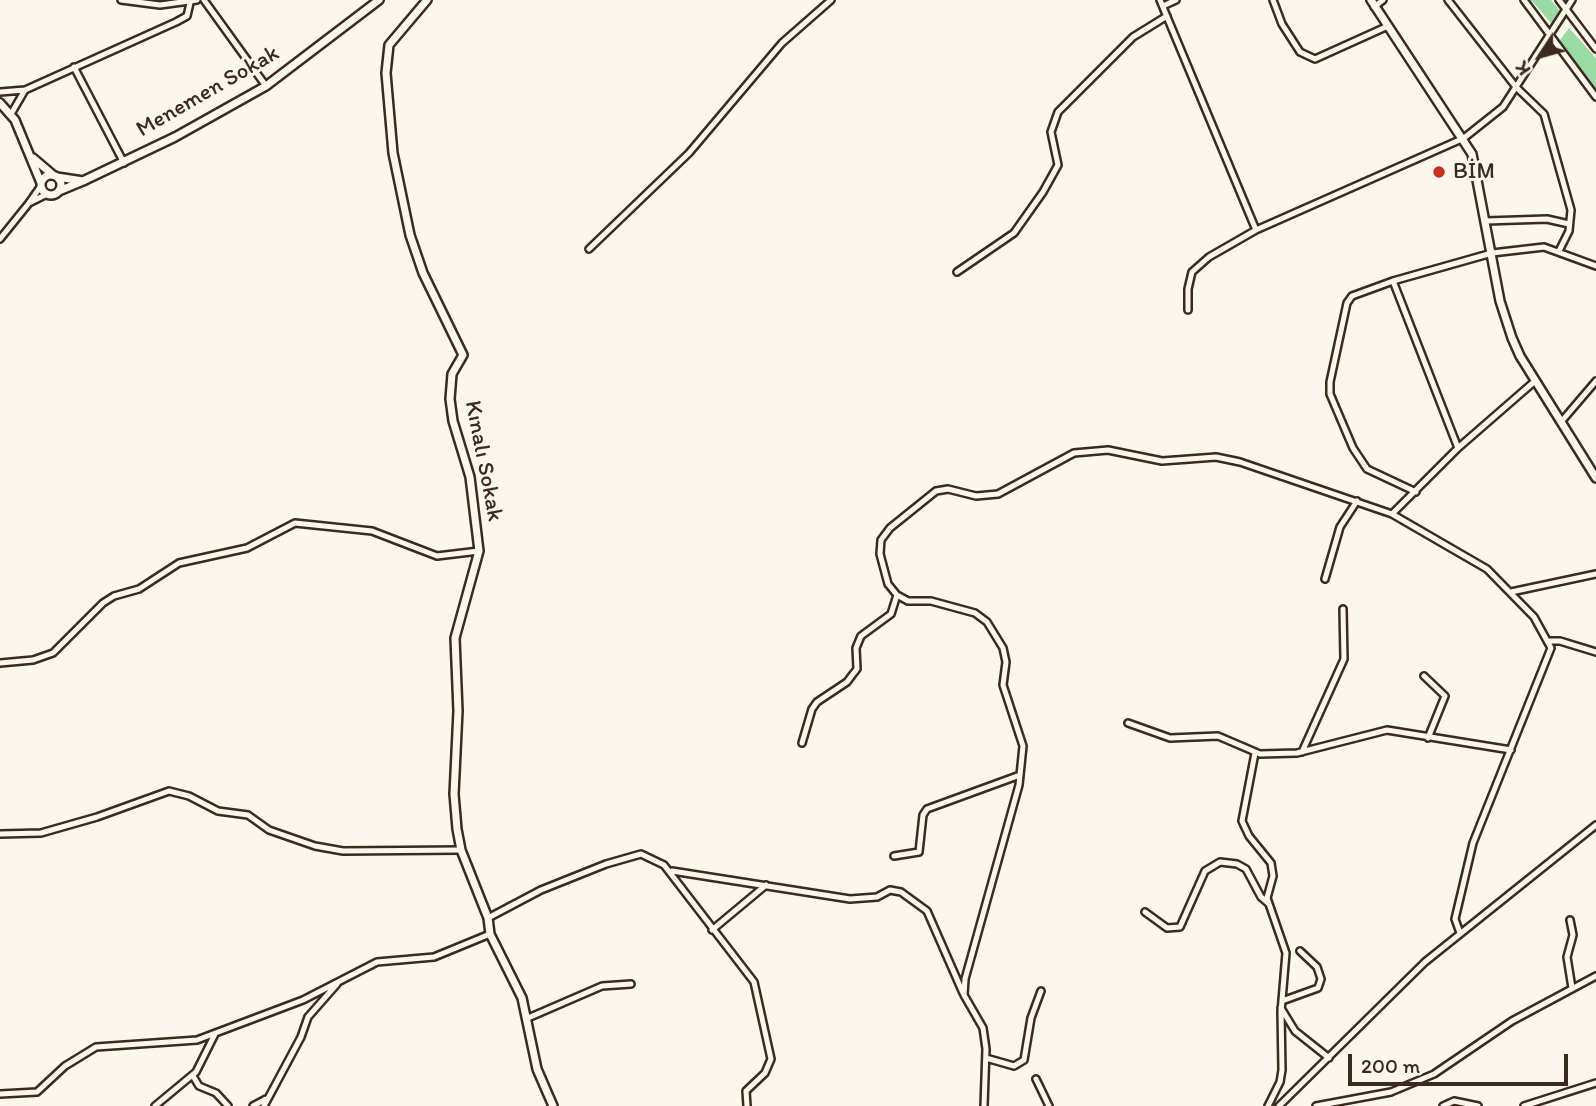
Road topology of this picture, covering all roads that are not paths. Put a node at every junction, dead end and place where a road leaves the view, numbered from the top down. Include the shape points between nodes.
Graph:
1 (121, 0) edge
2 (197, 0) edge
3 (204, 0) edge
4 (379, 0) edge
5 (427, 0) edge
6 (831, 0) edge
7 (1176, 0) edge
8 (1273, 0) edge
9 (1383, 0) edge
10 (1448, 0) edge
11 (1524, 0) edge
12 (1559, 0) edge
13 (1572, 0) edge
14 (190, 3) junction
15 (1162, 3) edge
16 (1372, 3) edge
17 (1567, 9) junction
18 (1167, 16) junction
19 (1388, 26) junction
20 (1552, 34) junction
21 (1596, 49) edge
22 (74, 67) junction
23 (266, 86) junction
24 (1516, 87) junction
25 (24, 90) junction
26 (0, 92) edge
27 (1596, 97) edge
28 (0, 103) edge
29 (11, 114) junction
30 (1464, 138) junction
31 (30, 155) junction
32 (124, 163) junction
33 (55, 176) junction
34 (83, 181) junction
35 (41, 184) junction
36 (60, 191) junction
37 (47, 194) junction
38 (29, 203) junction
39 (1486, 221) junction
40 (1569, 224) junction
41 (1256, 230) junction
42 (0, 239) edge
43 (589, 249) dead end
44 (1559, 251) junction
45 (1492, 253) junction
46 (1596, 266) edge
47 (957, 272) dead end
48 (1393, 281) junction
49 (1188, 310) dead end
50 (1535, 381) junction
51 (1596, 381) edge
52 (1561, 422) junction
53 (1458, 449) junction
54 (1596, 478) edge
55 (1416, 492) junction
56 (1357, 501) junction
57 (1392, 514) junction
58 (479, 551) junction
59 (1596, 574) edge
60 (1325, 579) dead end
61 (1511, 592) junction
62 (897, 595) junction
63 (1343, 609) dead end
64 (1550, 641) junction
65 (1596, 652) edge
66 (0, 663) edge
67 (1424, 676) dead end
68 (1128, 723) dead end
69 (1429, 738) junction
70 (802, 743) dead end
71 (1511, 750) junction
72 (1301, 752) junction
73 (1255, 753) junction
74 (1020, 775) junction
75 (1596, 825) edge
76 (0, 834) edge
77 (461, 850) junction
78 (894, 856) dead end
79 (671, 871) junction
80 (766, 885) junction
81 (1268, 902) junction
82 (1145, 912) dead end
83 (488, 918) junction
84 (1570, 920) dead end
85 (712, 930) junction
86 (1460, 933) junction
87 (490, 934) junction
88 (1300, 951) dead end
89 (1596, 976) edge
90 (338, 982) junction
91 (631, 984) dead end
92 (1572, 988) junction
93 (1041, 991) dead end
94 (964, 995) junction
95 (1282, 1005) junction
96 (528, 1018) junction
97 (217, 1031) junction
98 (986, 1058) junction
99 (1329, 1058) junction
100 (193, 1076) junction
101 (1036, 1079) dead end
102 (1596, 1083) edge
103 (0, 1094) edge
104 (267, 1099) junction
105 (155, 1106) edge
106 (228, 1106) edge
107 (253, 1106) edge
108 (264, 1106) edge
109 (553, 1106) edge
110 (747, 1106) edge
111 (984, 1106) edge
112 (1049, 1106) edge
113 (1268, 1106) edge
114 (1279, 1106) edge
115 (1316, 1106) edge
116 (1443, 1106) edge
117 (1478, 1106) edge
118 (1524, 1106) edge

1 - 14 street
2 - 14 street
3 - 23 street
4 - 23 street, Menemen Sokak
5 - 58 street, Kınalı Sokak via 386,52 389,123 414,252 463,355 452,374 450,399 470,477
6 - 43 street via 782,43 689,153
7 - 15 street
8 - 19 street via 1300,52 1315,59
9 - 16 street
10 - 24 street
11 - 20 street
12 - 17 street
13 - 17 street
14 - 22 street via 187,16
15 - 18 street
16 - 19 street
17 - 20 street
17 - 21 street
18 - 41 street
18 - 47 street via 1133,37 1058,112 1051,132 1058,165 1043,192 1014,233
19 - 30 street
20 - 24 street
20 - 27 street
22 - 25 street
22 - 32 street
23 - 32 street, Menemen Sokak
24 - 30 street via 1503,107
24 - 40 street via 1544,114 1565,182
25 - 26 street
25 - 29 street
28 - 29 street
29 - 31 street
30 - 39 street via 1472,154
30 - 41 street
31 - 33 street
31 - 35 street
32 - 34 street, Menemen Sokak
33 - 34 street
33 - 35 street
33 - 36 street via 61,182
34 - 36 street, Menemen Sokak
35 - 37 street
35 - 38 street
36 - 37 street, Menemen Sokak
37 - 38 street
38 - 42 street
39 - 40 street via 1546,219
39 - 45 street
40 - 44 street
41 - 49 street via 1192,272
44 - 45 street via 1544,247
44 - 46 street
45 - 48 street
45 - 50 street via 1509,329
48 - 53 street
48 - 55 street via 1352,296 1347,303 1330,394 1367,469
50 - 52 street
50 - 53 street
51 - 52 street
52 - 54 street
53 - 55 street
55 - 57 street
56 - 57 street
56 - 60 street via 1340,527
56 - 62 street via 1216,457 1185,462 1108,450 1074,453 998,494 976,496 948,489 936,491 918,504 881,540 888,584
57 - 61 street via 1474,559
58 - 66 street via 436,556 372,531 295,523 247,548 179,563 139,589 103,603 52,653
58 - 77 street, Kınalı Sokak via 455,638 454,793
59 - 61 street
61 - 64 street
62 - 70 street via 891,614 861,636 856,648 857,669 848,682 811,709
62 - 74 street via 908,601 963,609 987,622 1005,655 1003,685 1023,746
63 - 72 street via 1344,659
64 - 65 street
64 - 71 street
67 - 69 street via 1446,695
68 - 73 street via 1170,738 1218,736
69 - 71 street
69 - 72 street via 1387,730
71 - 86 street via 1473,843 1455,919
72 - 73 street
73 - 81 street via 1241,816 1244,828 1271,863
74 - 78 street via 927,809 919,852
74 - 94 street
75 - 86 street
76 - 77 street via 41,833 169,791 218,811 248,816 269,830 315,846 342,851
77 - 83 street, Kınalı Sokak
79 - 80 street
79 - 83 street via 641,854 541,890
79 - 85 street
80 - 85 street
80 - 94 street via 850,899 877,897 890,890 911,896 928,911
81 - 82 street via 1246,869 1220,862 1205,872 1180,927 1167,928
81 - 95 street via 1285,944
83 - 87 street, Kınalı Sokak
84 - 92 street via 1573,935 1567,957
85 - 110 street via 754,982 766,1034 769,1067 746,1091
86 - 99 street
87 - 90 street via 434,957 377,962
87 - 96 street, Kınalı Sokak
88 - 95 street via 1317,967 1318,988
89 - 92 street
90 - 97 street via 303,1000
90 - 104 street via 308,1017
91 - 96 street via 602,986
92 - 115 street via 1512,1021 1434,1074 1391,1091
93 - 98 street via 1024,1060 1014,1066
94 - 98 street via 983,1028
95 - 99 street via 1295,1031
95 - 113 street via 1282,1070
96 - 109 street, Kınalı Sokak via 537,1069
97 - 100 street
97 - 103 street via 197,1040 96,1047 65,1066 37,1092
98 - 111 street
99 - 114 street
100 - 105 street
100 - 106 street
101 - 112 street
102 - 118 street
104 - 107 street
104 - 108 street
116 - 117 street via 1454,1101

